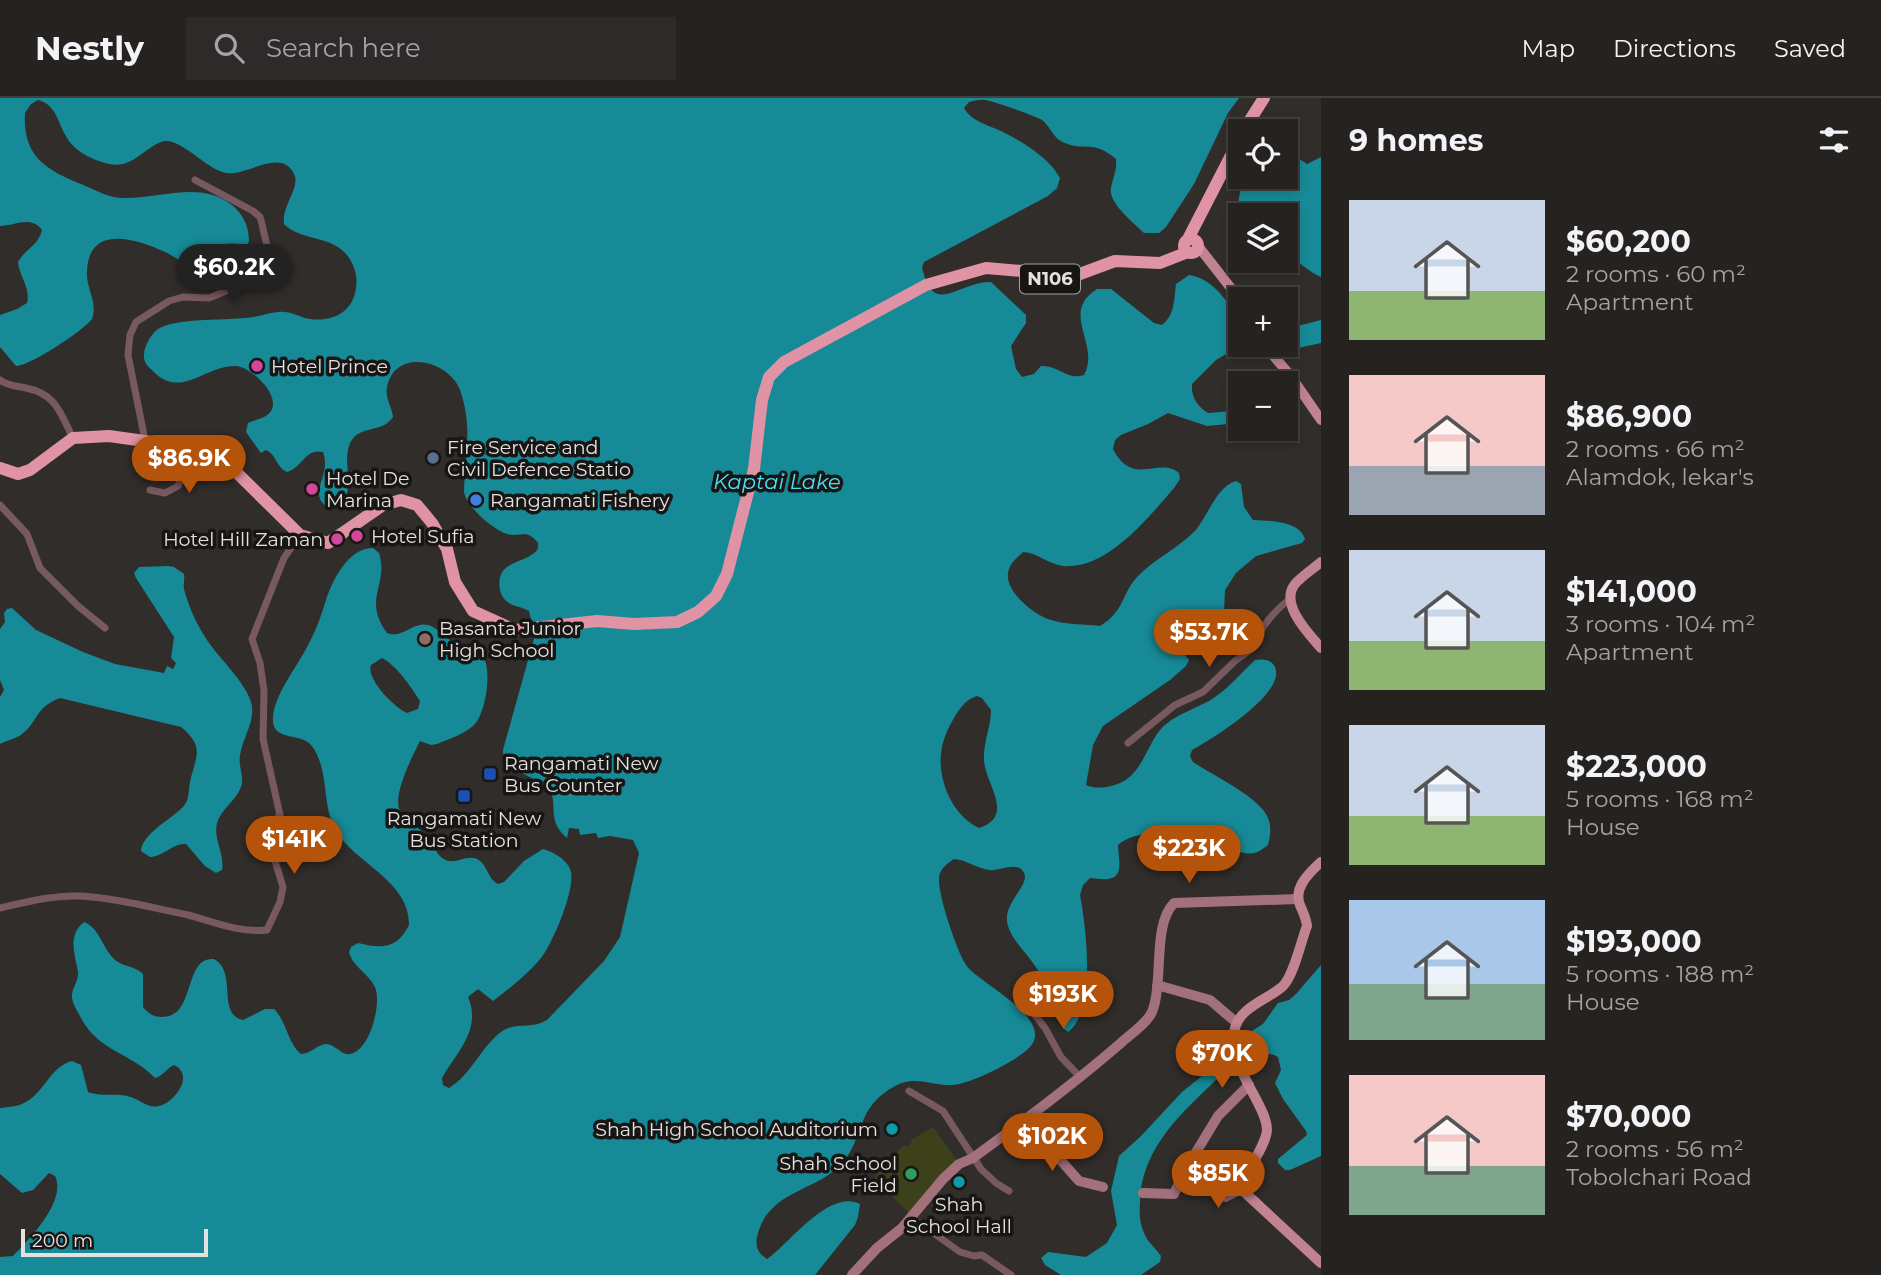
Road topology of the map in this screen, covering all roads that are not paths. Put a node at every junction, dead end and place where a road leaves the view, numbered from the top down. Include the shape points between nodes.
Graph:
1 (1264, 98) edge
2 (1251, 119) edge
3 (1228, 160) edge
4 (195, 180) dead end
5 (1191, 246) junction
6 (1230, 287) edge
7 (1274, 357) edge
8 (0, 380) edge
9 (1321, 420) edge
10 (73, 438) junction
11 (145, 440) junction
12 (192, 450) junction
13 (0, 468) edge
14 (150, 490) dead end
15 (0, 505) edge
16 (300, 535) junction
17 (1321, 562) edge
18 (1290, 599) junction
19 (105, 628) dead end
20 (1321, 648) edge
21 (1128, 743) dead end
22 (1321, 862) edge
23 (1298, 899) junction
24 (0, 908) edge
25 (1157, 985) junction
26 (1024, 1001) dead end
27 (1237, 1023) junction
28 (1081, 1078) junction
29 (1249, 1085) junction
30 (909, 1091) dead end
31 (1025, 1120) junction
32 (973, 1158) junction
33 (1202, 1178) dead end
34 (1103, 1187) dead end
35 (1241, 1189) junction
36 (1009, 1191) dead end
37 (1143, 1194) dead end
38 (911, 1217) junction
39 (1321, 1262) edge
40 (852, 1275) edge
41 (1012, 1275) edge

1 - 2 highway, N106
3 - 5 highway, N106 via 1194,225
4 - 11 street via 260,217 268,262 243,284 209,298 169,301 136,323 128,355
5 - 6 main road
5 - 16 highway, N106 via 1160,263 1115,261 1069,278 986,268 926,285 784,362 769,377 754,469 726,574 716,596 677,622 597,621 516,631 473,611 432,523 417,505 401,500 383,505 328,543
7 - 9 main road
8 - 10 street via 49,396
10 - 11 highway
10 - 13 highway via 30,470 18,474
11 - 12 highway
12 - 14 street via 178,486 165,493
12 - 16 highway via 236,472
15 - 19 street via 27,534 40,568
16 - 24 street via 284,558 252,639 264,691 263,739 280,815 266,832 283,887 267,930 228,928 204,919 80,896
17 - 18 main road via 1293,586
18 - 20 main road via 1297,618
18 - 21 street via 1266,624 1253,648 1203,692 1175,705
22 - 23 main road via 1302,883
23 - 25 street via 1174,903 1167,909 1164,923
23 - 27 main road via 1307,926 1285,985
25 - 27 street via 1210,1000
25 - 28 street via 1152,1013
26 - 28 street via 1061,1057
27 - 29 main road via 1233,1043
28 - 31 street
29 - 35 main road via 1267,1130
29 - 37 street via 1218,1116 1174,1194
30 - 32 street via 943,1111
31 - 32 street
31 - 34 street via 1079,1181
32 - 36 street
32 - 38 street via 943,1179
33 - 35 street via 1225,1196
35 - 39 main road
38 - 40 street
38 - 41 street via 960,1252 982,1255

